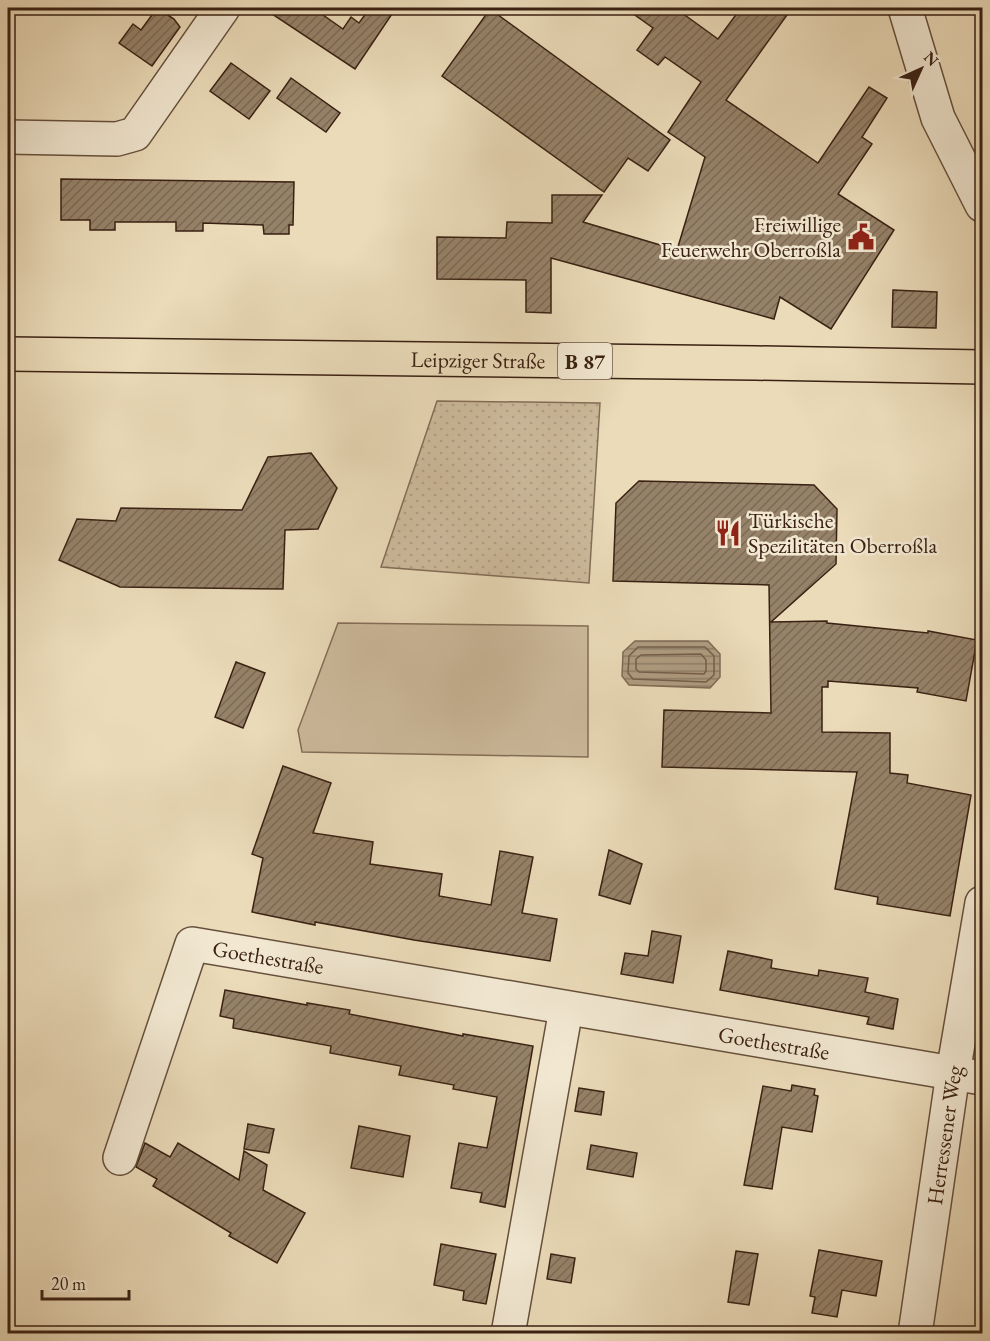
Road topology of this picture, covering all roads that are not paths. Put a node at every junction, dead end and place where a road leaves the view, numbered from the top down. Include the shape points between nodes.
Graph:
1 (223, 8) edge
2 (905, 8) edge
3 (8, 137) edge
4 (982, 205) edge
5 (8, 354) edge
6 (982, 367) edge
7 (982, 903) edge
8 (566, 1009) junction
9 (968, 1076) edge
10 (120, 1158) dead end
11 (508, 1334) edge
12 (915, 1334) edge

1 - 3 street via 135,134 117,139
2 - 4 street via 938,118
5 - 6 main road, Leipziger Straße / B 87
7 - 9 street, Herressener Weg
8 - 9 street, Goethestraße
8 - 10 street, Goethestraße via 192,944
8 - 11 street
9 - 12 street, Herressener Weg

